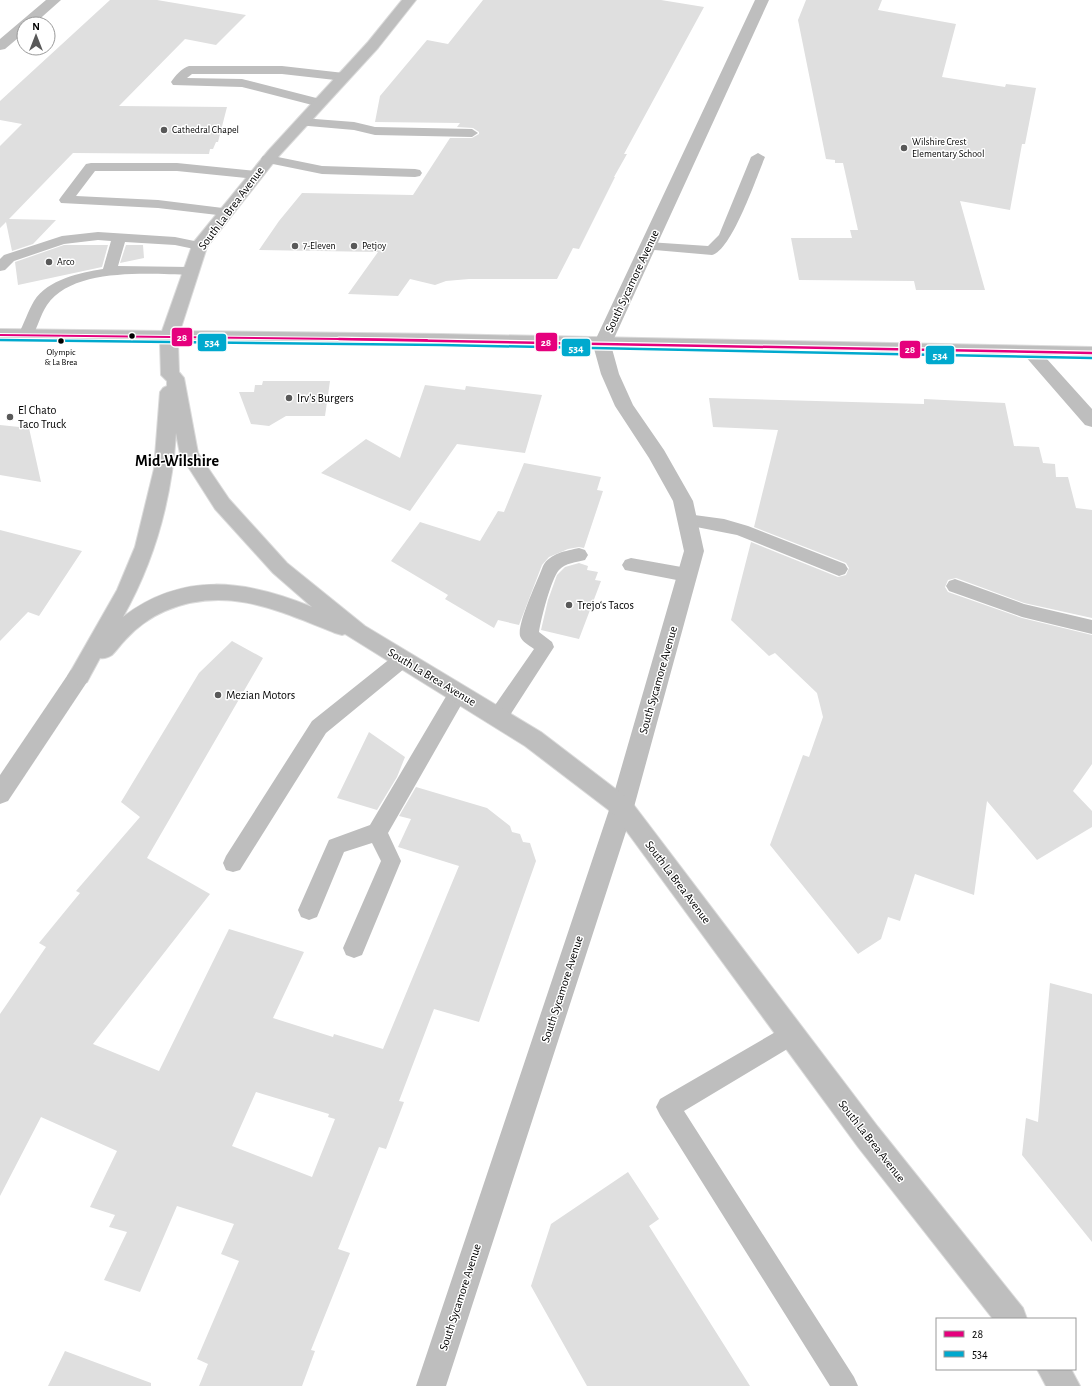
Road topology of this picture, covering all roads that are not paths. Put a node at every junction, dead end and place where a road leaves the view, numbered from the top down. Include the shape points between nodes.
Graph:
1 (54, 0) edge
2 (409, 0) edge
3 (762, 0) edge
4 (35, 16) edge
5 (16, 33) edge
6 (0, 46) edge
7 (344, 77) junction
8 (320, 103) junction
9 (302, 122) junction
10 (472, 133) dead end
11 (758, 157) dead end
12 (268, 160) junction
13 (415, 173) dead end
14 (256, 175) junction
15 (226, 212) junction
16 (119, 237) junction
17 (199, 246) junction
18 (648, 246) junction
19 (0, 267) edge
20 (190, 271) junction
21 (109, 273) junction
22 (0, 334) edge
23 (26, 335) junction
24 (169, 337) junction
25 (602, 345) junction
26 (1031, 352) junction
27 (1092, 353) edge
28 (170, 375) junction
29 (1092, 421) edge
30 (687, 520) junction
31 (579, 555) dead end
32 (631, 565) dead end
33 (839, 569) dead end
34 (687, 575) junction
35 (955, 586) dead end
36 (1092, 627) edge
37 (357, 632) junction
38 (403, 659) junction
39 (80, 676) junction
40 (458, 693) junction
41 (498, 717) junction
42 (0, 794) edge
43 (622, 807) junction
44 (377, 832) junction
45 (233, 863) dead end
46 (310, 910) dead end
47 (354, 948) dead end
48 (791, 1034) junction
49 (1011, 1318) edge
50 (1053, 1370) edge
51 (431, 1386) edge
52 (845, 1386) edge
53 (1065, 1386) edge

1 - 4 main road
2 - 7 main road, South La Brea Avenue
3 - 18 main road, South Sycamore Avenue
5 - 6 main road
7 - 8 main road, South La Brea Avenue
7 - 8 lane via 282,70 189,70 177,82 242,83
8 - 9 main road, South La Brea Avenue
9 - 10 lane via 354,126 375,131
9 - 12 main road, South La Brea Avenue
11 - 18 lane via 725,236 712,251
12 - 13 lane via 322,170
12 - 14 main road, South La Brea Avenue
14 - 15 main road, South La Brea Avenue
14 - 15 lane via 177,168 91,167 66,200 158,204
15 - 17 main road, South La Brea Avenue
16 - 17 lane
16 - 19 lane via 98,236 62,240 9,258
16 - 21 lane
17 - 20 main road, South La Brea Avenue
18 - 25 main road, South Sycamore Avenue
20 - 21 lane via 124,269
20 - 24 main road, South La Brea Avenue
21 - 23 lane via 79,278 61,285 41,302
22 - 23 main road
23 - 24 main road
24 - 25 main road via 441,340
24 - 28 main road, South La Brea Avenue
25 - 26 main road
25 - 30 main road, South Sycamore Avenue via 610,374 624,406 657,455 683,501
26 - 27 main road
26 - 29 main road
28 - 37 main road, South La Brea Avenue via 175,378 189,454 222,504 280,568
28 - 39 main road via 164,469 144,547 127,591
30 - 33 lane via 742,530
30 - 34 main road, South Sycamore Avenue via 694,551
31 - 41 lane via 564,558 552,566 532,613 529,635 545,647
32 - 34 lane
34 - 43 main road, South Sycamore Avenue
35 - 36 lane via 1022,610
37 - 38 main road, South La Brea Avenue
37 - 39 main road via 284,604 247,594 212,591 173,599 147,610 119,632
38 - 40 main road, South La Brea Avenue
38 - 45 lane via 319,727
39 - 42 main road
40 - 41 main road, South La Brea Avenue
40 - 44 lane
41 - 43 main road, South La Brea Avenue via 533,739
43 - 48 main road, South La Brea Avenue
43 - 51 main road, South Sycamore Avenue
44 - 46 lane via 336,846
44 - 47 lane via 391,861
48 - 49 main road, South La Brea Avenue
48 - 52 lane via 668,1107
50 - 53 main road

